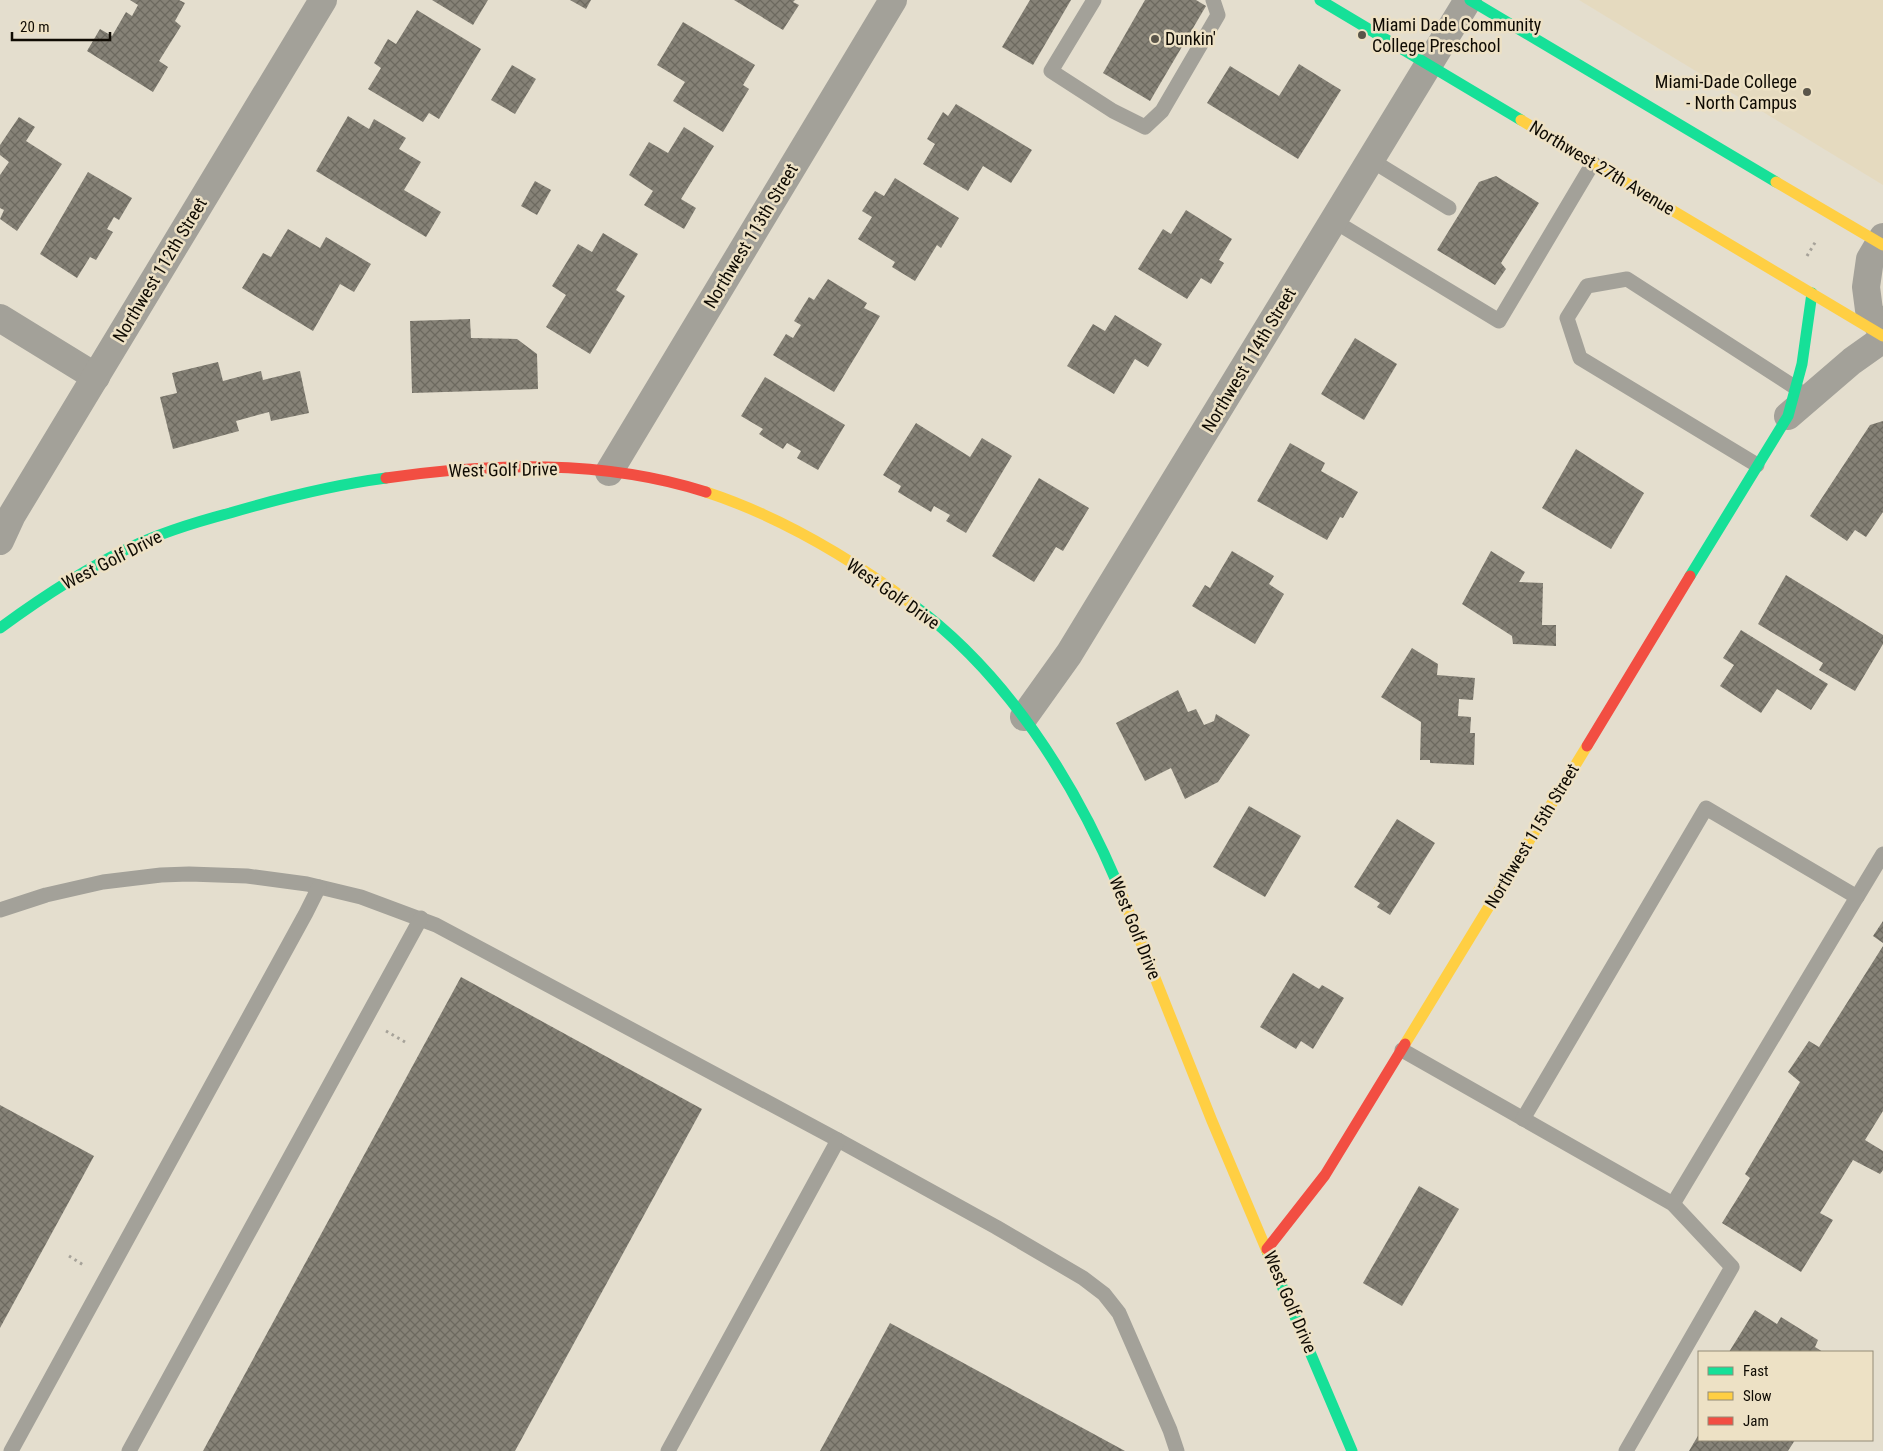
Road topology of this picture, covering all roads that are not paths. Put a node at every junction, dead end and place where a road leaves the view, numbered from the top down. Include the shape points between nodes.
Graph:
1 (323, 0) edge
2 (893, 0) edge
3 (1094, 0) edge
4 (1213, 0) edge
5 (1320, 0) edge
6 (1469, 0) edge
7 (1429, 65) junction
8 (1371, 160) junction
9 (1593, 162) junction
10 (1450, 208) dead end
11 (1334, 221) junction
12 (1882, 242) edge
13 (1812, 293) junction
14 (0, 318) edge
15 (1883, 336) edge
16 (96, 377) junction
17 (1796, 388) junction
18 (1788, 416) junction
19 (1757, 465) junction
20 (609, 472) junction
21 (0, 541) edge
22 (0, 628) edge
23 (1024, 717) junction
24 (1883, 854) edge
25 (318, 887) junction
26 (1857, 897) junction
27 (0, 910) edge
28 (421, 918) junction
29 (1402, 1050) junction
30 (1523, 1119) junction
31 (838, 1140) junction
32 (1673, 1204) junction
33 (1267, 1249) junction
34 (11, 1451) edge
35 (129, 1451) edge
36 (668, 1451) edge
37 (1177, 1451) edge
38 (1352, 1451) edge
39 (1626, 1451) edge

1 - 16 street, Northwest 112th Street
2 - 20 street, Northwest 113th Street
3 - 4 lane via 1051,71 1113,111 1145,126 1162,111 1218,15
5 - 7 street, Northwest 27th Avenue
6 - 7 street, Northwest 114th Street
6 - 12 street
7 - 8 street, Northwest 114th Street
7 - 9 street, Northwest 27th Avenue
8 - 10 lane
8 - 11 street, Northwest 114th Street
9 - 11 lane via 1499,321
9 - 13 street, Northwest 27th Avenue
11 - 23 street, Northwest 114th Street via 1069,654
12 - 15 street via 1870,259 1866,287 1869,310
13 - 15 street, Northwest 27th Avenue
13 - 17 street, Northwest 115th Street
14 - 16 street
15 - 18 street, Northwest 115th Street
16 - 21 street, Northwest 112th Street via 12,515
17 - 18 street, Northwest 115th Street
17 - 19 lane via 1627,279 1587,286 1567,318 1580,358
18 - 19 street, Northwest 115th Street
19 - 29 street, Northwest 115th Street
20 - 22 street, West Golf Drive via 536,467 453,470 362,482 275,500 183,526 136,545 74,576
20 - 23 street, West Golf Drive via 674,482 708,493 765,517 825,548 885,584 926,614 971,655
23 - 33 street, West Golf Drive via 1083,812 1124,898
24 - 26 lane
25 - 27 lane via 247,876 161,875 46,894
25 - 28 lane via 361,897
25 - 34 lane via 302,922
26 - 30 lane via 1706,808
26 - 32 lane
28 - 31 lane
28 - 35 lane
29 - 30 lane
29 - 33 street, Northwest 115th Street via 1325,1175
30 - 32 lane
31 - 36 lane
31 - 37 lane via 1069,1270 1104,1294 1119,1313
32 - 39 lane via 1732,1267
33 - 38 street, West Golf Drive

